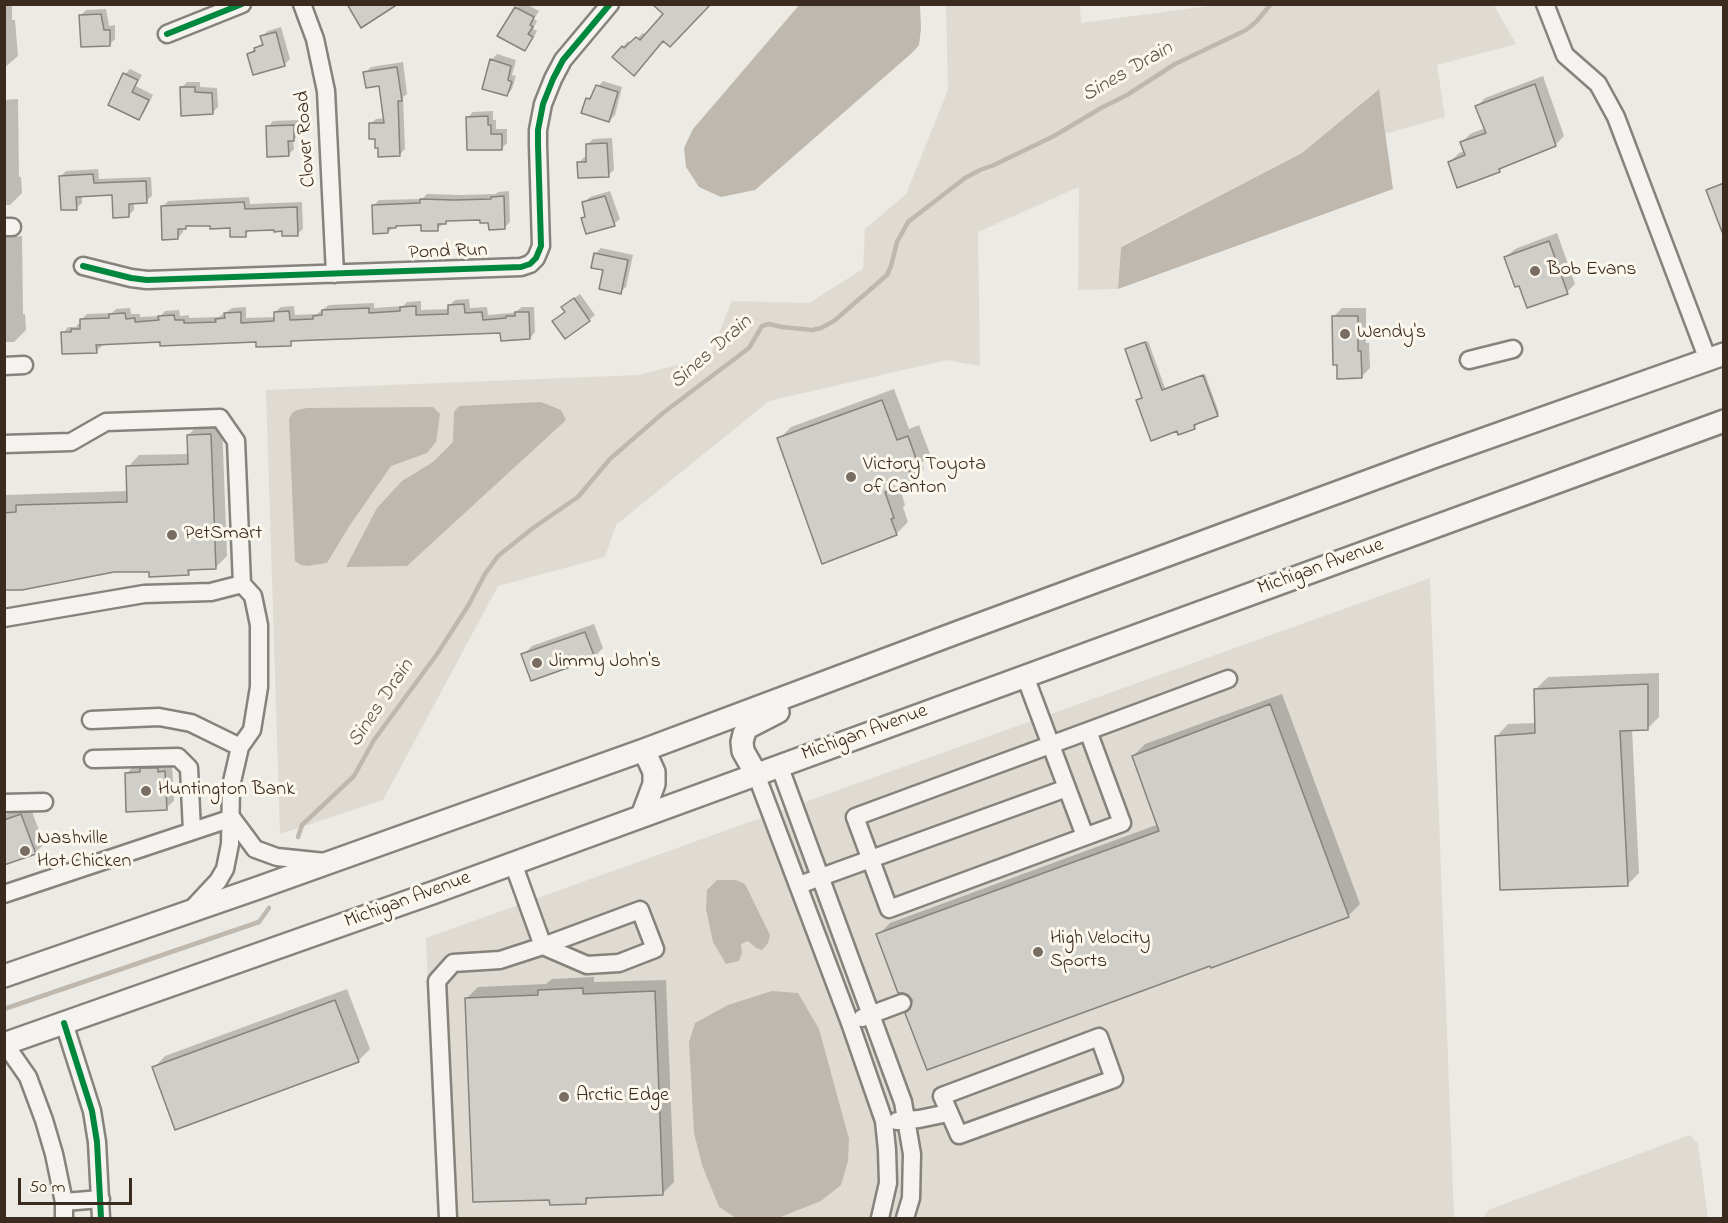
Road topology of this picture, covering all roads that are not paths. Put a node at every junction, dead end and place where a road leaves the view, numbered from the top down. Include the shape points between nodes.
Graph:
1 (242, 4) edge
2 (302, 4) edge
3 (610, 4) edge
4 (1545, 4) edge
5 (167, 34) dead end
6 (84, 266) dead end
7 (335, 274) junction
8 (1513, 349) dead end
9 (1716, 357) edge
10 (1469, 360) dead end
11 (24, 365) dead end
12 (4, 366) edge
13 (1724, 421) edge
14 (4, 444) edge
15 (242, 584) junction
16 (4, 618) edge
17 (916, 648) junction
18 (1025, 676) junction
19 (1228, 679) dead end
20 (91, 720) dead end
21 (1088, 731) junction
22 (1051, 744) junction
23 (240, 747) junction
24 (644, 750) junction
25 (93, 759) dead end
26 (779, 765) junction
27 (756, 774) junction
28 (1067, 788) junction
29 (44, 802) dead end
30 (4, 803) edge
31 (642, 816) junction
32 (232, 818) junction
33 (192, 831) junction
34 (1085, 836) junction
35 (871, 859) junction
36 (329, 862) junction
37 (513, 864) junction
38 (821, 877) junction
39 (799, 885) junction
40 (4, 894) edge
41 (190, 911) junction
42 (543, 946) junction
43 (4, 976) edge
44 (902, 1003) dead end
45 (871, 1014) junction
46 (64, 1023) junction
47 (850, 1023) junction
48 (5, 1044) edge
49 (948, 1113) junction
50 (884, 1121) junction
51 (907, 1121) junction
52 (101, 1199) junction
53 (64, 1210) edge
54 (102, 1218) edge
55 (448, 1218) edge
56 (880, 1218) edge
57 (905, 1218) edge

1 - 5 street
2 - 7 street, Clover Road via 315,39 326,91
3 - 7 street, Pond Run via 563,60 543,104 538,130 541,246 530,264
4 - 9 street via 1565,55 1598,84 1616,117
6 - 7 street, Pond Run via 147,280
8 - 10 street
9 - 17 main road
11 - 12 street
13 - 18 main road, Michigan Avenue
14 - 15 street via 71,442 106,422 220,418 236,441
15 - 16 street via 211,592 144,594
15 - 23 street via 253,596 259,625 259,687 252,730
17 - 24 main road
17 - 27 main road via 908,665 770,715 747,728 743,751
18 - 22 street
18 - 26 main road, Michigan Avenue
19 - 21 street
20 - 23 street via 159,717 191,723
21 - 22 street
21 - 34 street via 1122,823
22 - 28 street
22 - 35 street via 855,817
23 - 32 street via 231,786
24 - 31 main road via 654,772 654,784
24 - 36 main road
25 - 33 street via 178,757 189,768
26 - 27 main road, Michigan Avenue
26 - 38 street
27 - 31 main road, Michigan Avenue
27 - 39 street
28 - 34 street
28 - 35 street
29 - 30 street
31 - 37 main road, Michigan Avenue
32 - 33 street
32 - 36 street via 255,849 277,857
32 - 41 street via 225,868
33 - 40 street
34 - 35 street via 890,909
35 - 38 street
36 - 41 main road
37 - 42 street
37 - 46 main road, Michigan Avenue
38 - 39 street
38 - 45 street
39 - 47 street
41 - 43 main road
42 - 42 street via 640,910 655,949 619,963 587,965
42 - 55 street via 500,960 453,963 437,981
44 - 45 street
45 - 47 street
45 - 51 street
46 - 48 main road, Michigan Avenue
46 - 52 street via 92,1111
47 - 50 street
48 - 53 street via 28,1077 44,1120
49 - 49 street via 959,1135 1114,1079 1099,1037 942,1096
49 - 51 street
50 - 51 street
50 - 56 street via 888,1184
51 - 57 street via 912,1154 911,1198
52 - 53 street
52 - 54 street

